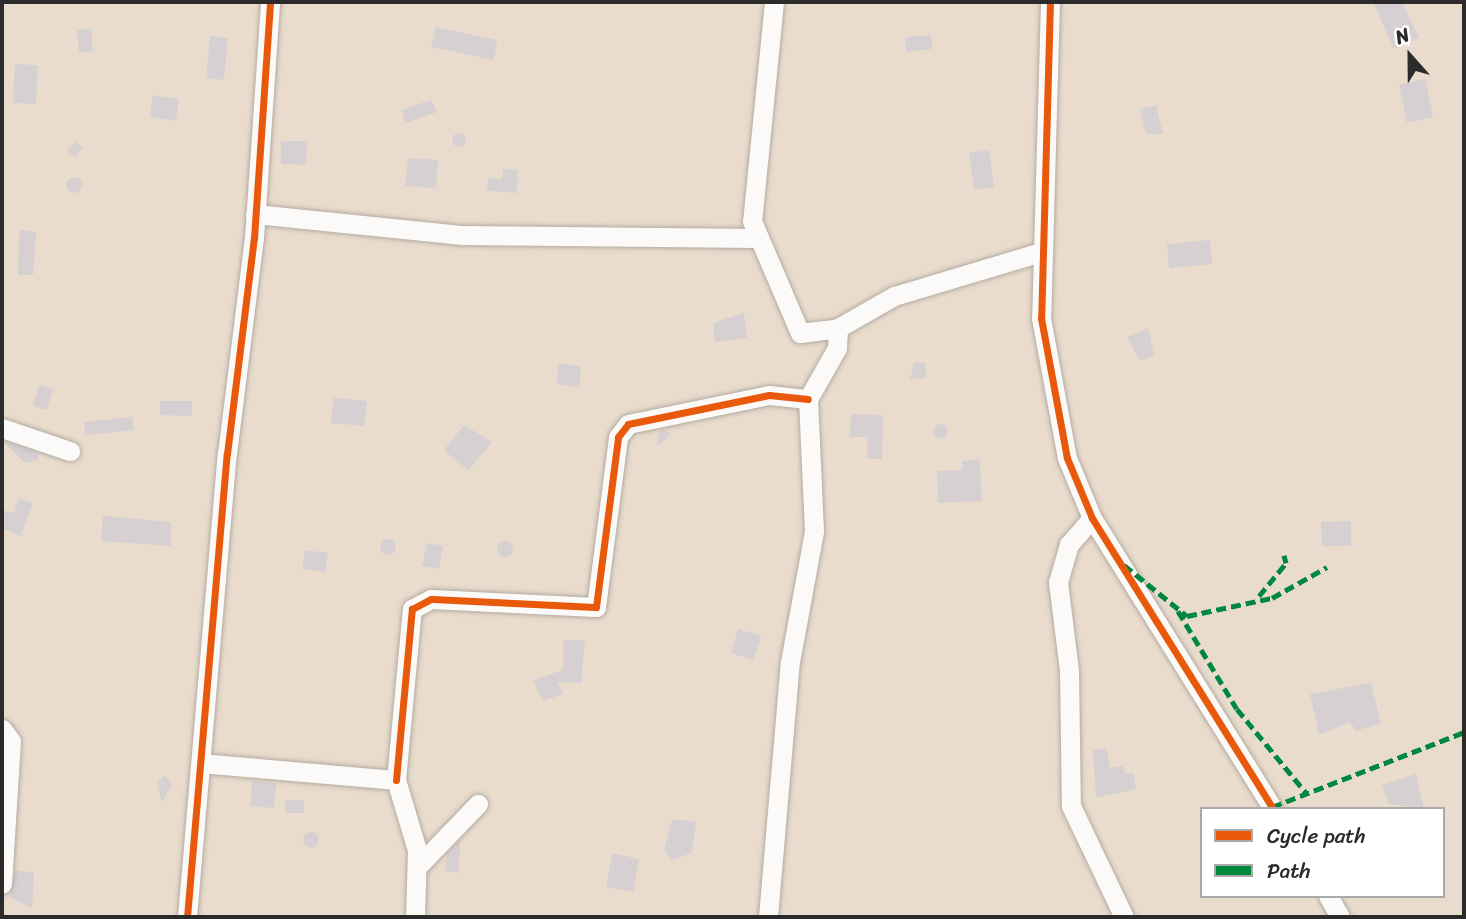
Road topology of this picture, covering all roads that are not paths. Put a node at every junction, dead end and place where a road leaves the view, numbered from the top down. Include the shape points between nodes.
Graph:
1 (270, 2) edge
2 (774, 2) edge
3 (1050, 2) edge
4 (255, 214) junction
5 (755, 238) junction
6 (1041, 252) junction
7 (838, 328) junction
8 (808, 399) junction
9 (2, 428) edge
10 (70, 451) dead end
11 (1093, 518) junction
12 (2, 729) edge
13 (201, 763) junction
14 (396, 780) junction
15 (478, 804) dead end
16 (1272, 807) edge
17 (419, 865) junction
18 (2, 884) edge
19 (1329, 898) edge
20 (187, 917) edge
21 (415, 917) edge
22 (768, 917) edge
23 (1124, 917) edge
24 (1340, 917) edge

1 - 4 street
2 - 5 street via 753,176
3 - 6 street
4 - 5 street via 477,235
4 - 13 street
5 - 7 street via 800,333
6 - 7 street via 894,296
6 - 11 street via 1041,318 1053,406
7 - 8 street via 837,348
8 - 14 street via 769,395 628,424 618,437 596,607 431,599 412,609
8 - 22 street via 814,531 790,663
9 - 10 street
11 - 16 street
11 - 23 street via 1069,544 1058,582 1069,670 1071,806
12 - 18 street via 11,741
13 - 14 street
13 - 20 street
14 - 17 street via 411,815
15 - 17 street
17 - 21 street
19 - 24 street

